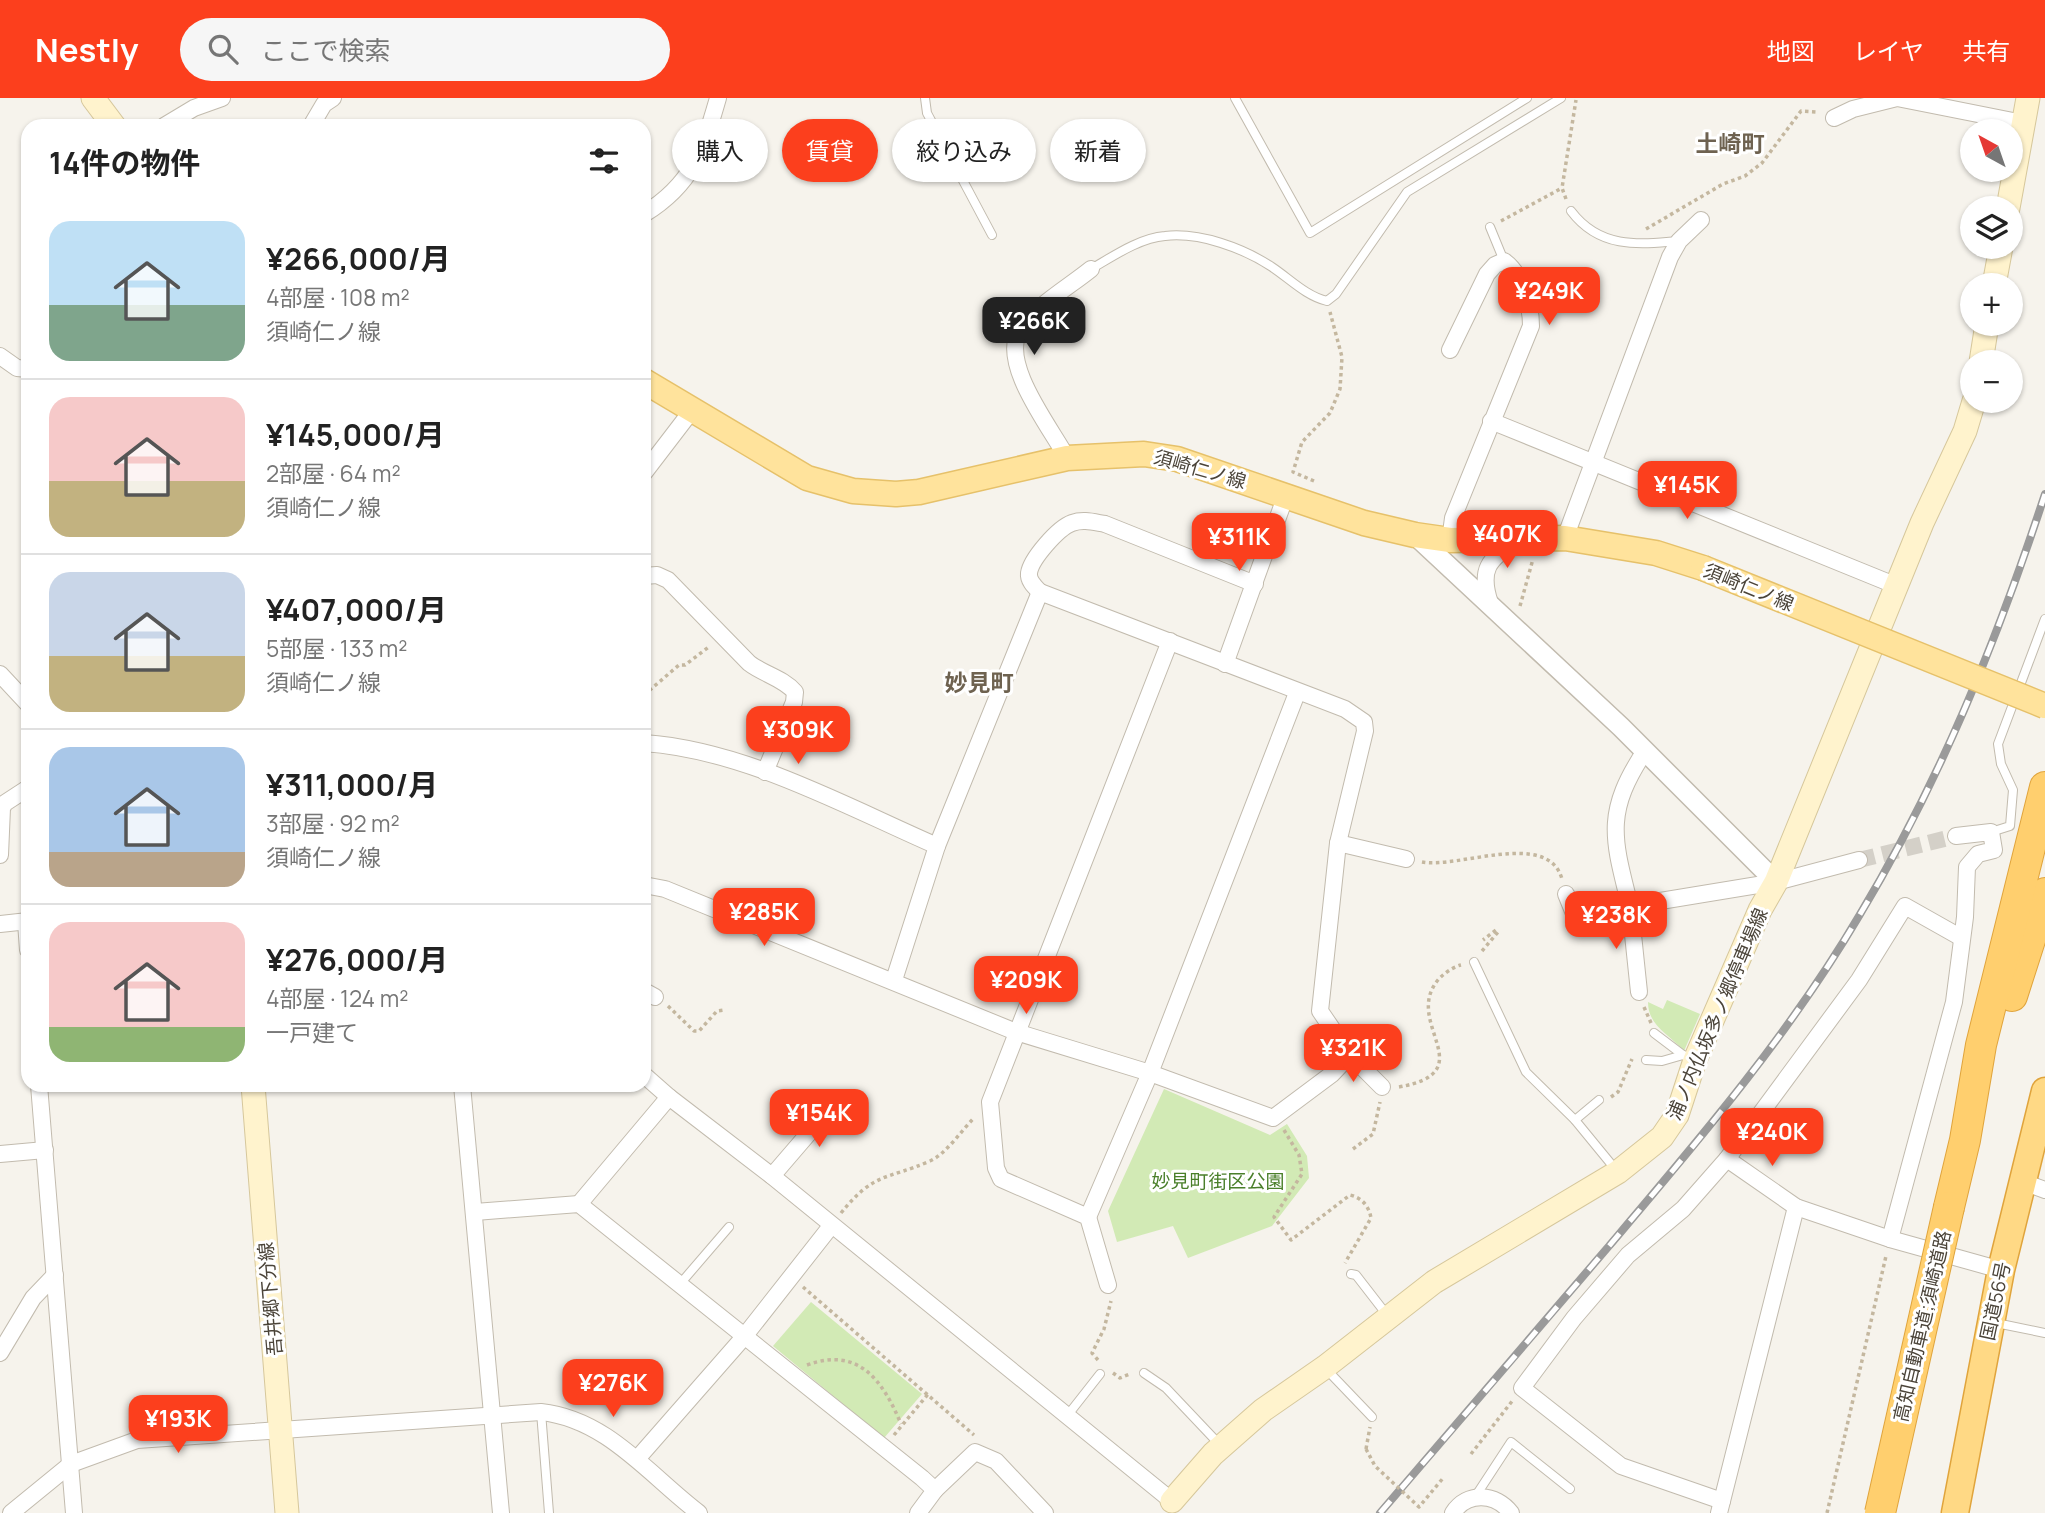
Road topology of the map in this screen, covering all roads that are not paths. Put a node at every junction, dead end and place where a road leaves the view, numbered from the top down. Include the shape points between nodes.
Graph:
1 (93, 98) edge
2 (222, 98) edge
3 (333, 98) edge
4 (718, 98) edge
5 (925, 98) edge
6 (1235, 98) edge
7 (1527, 98) edge
8 (1561, 98) edge
9 (2028, 98) edge
10 (1834, 118) road end
11 (109, 119) edge
12 (176, 119) edge
13 (314, 119) edge
14 (2003, 119) edge
15 (2023, 123) edge
16 (651, 209) edge
17 (1571, 211) road end
18 (1701, 220) dead end
19 (1490, 227) road end
20 (992, 235) dead end
21 (1679, 242) junction
22 (1504, 261) junction
23 (1091, 269) joint
24 (1450, 350) dead end
25 (0, 356) edge
26 (21, 368) edge
27 (651, 385) edge
28 (693, 409) junction
29 (1970, 413) edge
30 (1491, 421) junction
31 (1067, 458) junction
32 (1591, 462) junction
33 (651, 464) edge
34 (1286, 495) junction
35 (1415, 536) junction
36 (1566, 538) junction
37 (1450, 540) junction
38 (1528, 545) junction
39 (651, 575) edge
40 (1255, 584) junction
41 (1897, 586) junction
42 (1040, 592) junction
43 (1490, 603) junction
44 (2045, 619) edge
45 (1170, 641) junction
46 (1225, 664) junction
47 (0, 674) edge
48 (1297, 693) junction
49 (21, 696) edge
50 (2045, 706) edge
51 (651, 744) edge
52 (1645, 751) junction
53 (765, 772) junction
54 (2045, 787) edge
55 (21, 793) edge
56 (1992, 832) junction
57 (1956, 836) tunnel mouth
58 (1338, 843) junction
59 (937, 846) junction
60 (0, 855) edge
61 (1406, 859) road end
62 (1859, 860) tunnel mouth
63 (1776, 882) junction
64 (651, 887) edge
65 (2045, 893) edge
66 (1566, 894) road end
67 (1630, 906) junction
68 (21, 922) edge
69 (0, 924) edge
70 (1960, 937) junction
71 (1474, 962) road end
72 (894, 980) junction
73 (1639, 992) road end
74 (1016, 1032) junction
75 (1654, 1032) road end
76 (1350, 1055) junction
77 (1689, 1058) junction
78 (1646, 1060) road end
79 (1150, 1073) junction
80 (651, 1081) edge
81 (1382, 1087) road end
82 (2045, 1091) edge
83 (40, 1092) edge
84 (254, 1092) edge
85 (463, 1092) edge
86 (669, 1097) junction
87 (839, 1098) dead end
88 (1599, 1100) road end
89 (1575, 1120) junction
90 (1965, 1140) junction
91 (44, 1150) junction
92 (0, 1154) edge
93 (1727, 1159) junction
94 (1618, 1172) junction
95 (772, 1176) junction
96 (2034, 1186) edge
97 (579, 1204) junction
98 (1796, 1207) junction
99 (475, 1212) junction
100 (1087, 1217) junction
101 (831, 1226) junction
102 (729, 1227) dead end
103 (1890, 1239) junction
104 (2001, 1270) junction
105 (1351, 1274) road end
106 (55, 1275) junction
107 (680, 1284) junction
108 (1108, 1285) road end
109 (1389, 1317) junction
110 (1990, 1321) junction
111 (2045, 1333) edge
112 (743, 1338) junction
113 (0, 1353) edge
114 (1325, 1367) junction
115 (1144, 1373) road end
116 (1100, 1374) road end
117 (541, 1412) junction
118 (494, 1413) junction
119 (1067, 1416) junction
120 (1372, 1418) road end
121 (280, 1429) junction
122 (1222, 1447) junction
123 (637, 1459) junction
124 (71, 1464) junction
125 (1570, 1489) dead end
126 (935, 1490) junction
127 (1475, 1497) junction
128 (1167, 1507) edge
129 (1720, 1507) edge
130 (11, 1513) edge
131 (74, 1513) edge
132 (288, 1513) edge
133 (501, 1513) edge
134 (549, 1513) edge
135 (699, 1513) edge
136 (918, 1513) edge
137 (1045, 1513) edge
138 (1453, 1513) edge
139 (1511, 1513) edge
140 (1880, 1513) edge
141 (1955, 1513) edge

1 - 11 main road
2 - 12 street
3 - 13 street
4 - 16 street via 696,163 671,194
5 - 20 lane via 927,113
6 - 7 lane via 1310,233
8 - 23 lane via 1407,192 1336,295 1327,301 1317,299 1268,265 1205,239 1164,236 1123,250
9 - 15 main road
10 - 14 street via 1897,98
17 - 21 lane via 1587,230 1601,237 1626,243
18 - 21 street
19 - 22 lane
21 - 32 street
22 - 24 street via 1487,274
22 - 30 street via 1513,267 1522,288 1531,327
23 - 31 street via 1020,330 1013,350 1029,392
25 - 26 street
27 - 28 main road, 須崎仁ノ線
28 - 31 main road, 須崎仁ノ線 via 807,478 853,491 919,492
28 - 33 street
29 - 41 main road, 浦ノ内仏坂多ノ郷停車場線
30 - 32 street
30 - 37 street via 1452,518
31 - 34 main road, 須崎仁ノ線 via 1144,454 1177,459
32 - 36 street
32 - 41 street
34 - 35 main road, 須崎仁ノ線
34 - 40 street
35 - 37 main road, 須崎仁ノ線
35 - 43 street
36 - 38 main road, 須崎仁ノ線
36 - 50 main road, 須崎仁ノ線, bridge via 1634,549 1703,568
37 - 38 main road, 須崎仁ノ線
38 - 43 street via 1496,554 1488,564 1484,585
39 - 53 street via 668,580 762,673 795,692
40 - 42 street via 1085,520 1056,533 1032,564 1030,581
40 - 46 street
41 - 63 main road, 浦ノ内仏坂多ノ郷停車場線
42 - 45 street
42 - 59 street
43 - 52 street
44 - 56 lane via 1998,744 2013,790 2010,826
45 - 46 street
45 - 74 street
46 - 48 street
47 - 49 street
48 - 58 street via 1345,709 1364,722
48 - 79 street
51 - 53 street via 710,752
52 - 63 street
52 - 67 street via 1615,814 1614,843
53 - 59 street
54 - 90 highway, 高知自動車道;須崎道路 via 1981,1045
55 - 60 street via 2,808
56 - 57 street
56 - 70 street via 1994,850 1978,854 1967,867
58 - 61 street
58 - 76 street via 1320,1011
59 - 72 street
62 - 63 street
63 - 67 street
63 - 77 main road, 浦ノ内仏坂多ノ郷停車場線
64 - 72 street
65 - 90 highway, 高知自動車道;須崎道路
66 - 67 street via 1580,918
67 - 73 street
68 - 69 street
70 - 93 street via 1905,906 1858,980
70 - 103 street via 1954,1002
71 - 89 lane via 1526,1072
72 - 74 street
74 - 79 street
74 - 100 street via 990,1102 996,1168 1001,1179
75 - 77 lane
76 - 79 street via 1273,1118
76 - 81 street
77 - 78 lane
77 - 94 main road, 浦ノ内仏坂多ノ郷停車場線 via 1677,1115 1662,1137
79 - 100 street
80 - 86 street
82 - 96 highway, 国道56号
83 - 91 street
84 - 121 main road, 吾井郷下分線
85 - 99 street
86 - 95 street
86 - 97 street
87 - 95 street
88 - 89 lane
89 - 94 lane
90 - 140 highway, 高知自動車道;須崎道路, bridge
91 - 92 street
91 - 106 street
93 - 98 street
93 - 129 street via 1683,1209 1628,1255 1522,1388 1620,1466
94 - 109 main road, 浦ノ内仏坂多ノ郷停車場線 via 1434,1282
95 - 101 street
96 - 104 highway, 国道56号
97 - 99 street
97 - 107 street
98 - 103 street
98 - 129 street
99 - 118 street
100 - 108 street
101 - 112 street
101 - 119 street
102 - 107 lane
103 - 104 street
104 - 110 highway, 国道56号
105 - 109 lane
106 - 113 street via 33,1298
106 - 124 street
107 - 112 street
109 - 114 main road, 浦ノ内仏坂多ノ郷停車場線
110 - 111 lane
110 - 141 highway, 国道56号
112 - 123 street
112 - 126 street
114 - 120 lane
114 - 122 main road, 浦ノ内仏坂多ノ郷停車場線 via 1263,1410
115 - 122 lane via 1166,1388
116 - 119 lane
117 - 118 street
117 - 123 street via 582,1422
117 - 134 lane
118 - 121 street
118 - 133 street
119 - 128 street
121 - 124 street via 137,1440
121 - 132 main road, 吾井郷下分線
122 - 128 main road, 浦ノ内仏坂多ノ郷停車場線
123 - 135 street
124 - 130 street
124 - 131 street
125 - 127 lane via 1511,1442
126 - 136 street
126 - 137 street via 975,1452 988,1456
127 - 138 street
127 - 139 street via 1496,1500

